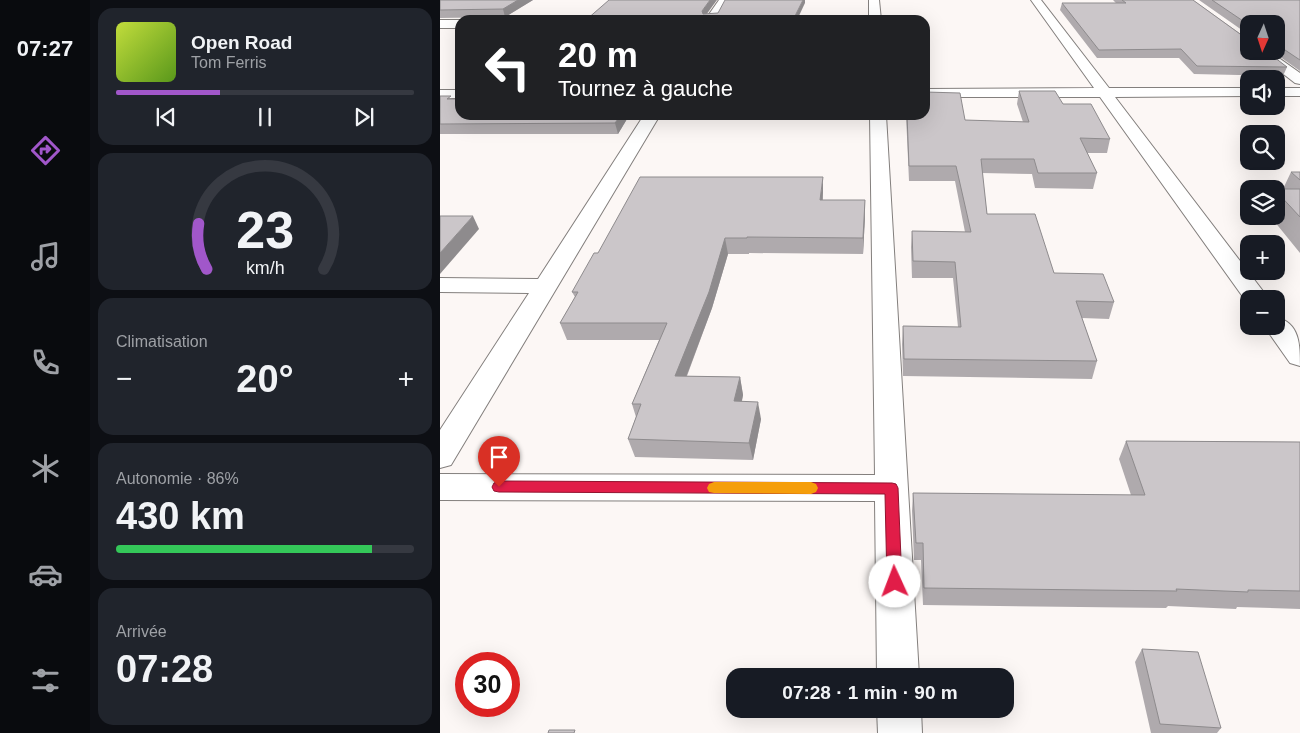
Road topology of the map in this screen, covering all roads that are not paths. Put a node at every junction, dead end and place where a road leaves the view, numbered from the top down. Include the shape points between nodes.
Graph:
1 (724, 0) edge
2 (874, 0) edge
3 (1036, 0) edge
4 (714, 15) edge
5 (875, 15) edge
6 (440, 24) edge
7 (455, 24) edge
8 (1272, 60) edge
9 (1300, 80) edge
10 (1240, 92) edge
11 (1285, 92) edge
12 (1300, 92) edge
13 (930, 93) edge
14 (1104, 93) junction
15 (440, 94) edge
16 (455, 94) edge
17 (649, 120) edge
18 (878, 120) edge
19 (440, 285) edge
20 (546, 286) junction
21 (1250, 290) edge
22 (1284, 335) edge
23 (1300, 357) edge
24 (440, 456) edge
25 (440, 486) edge
26 (892, 488) junction
27 (898, 668) edge
28 (899, 718) edge
29 (900, 733) edge

1 - 4 street
2 - 5 street
3 - 14 street
6 - 7 street
8 - 9 street
10 - 14 street
11 - 12 street
13 - 14 street
14 - 21 street
15 - 16 street
17 - 20 street
18 - 26 street
19 - 20 street
20 - 24 street
22 - 23 street
25 - 26 street
26 - 27 street
28 - 29 street

